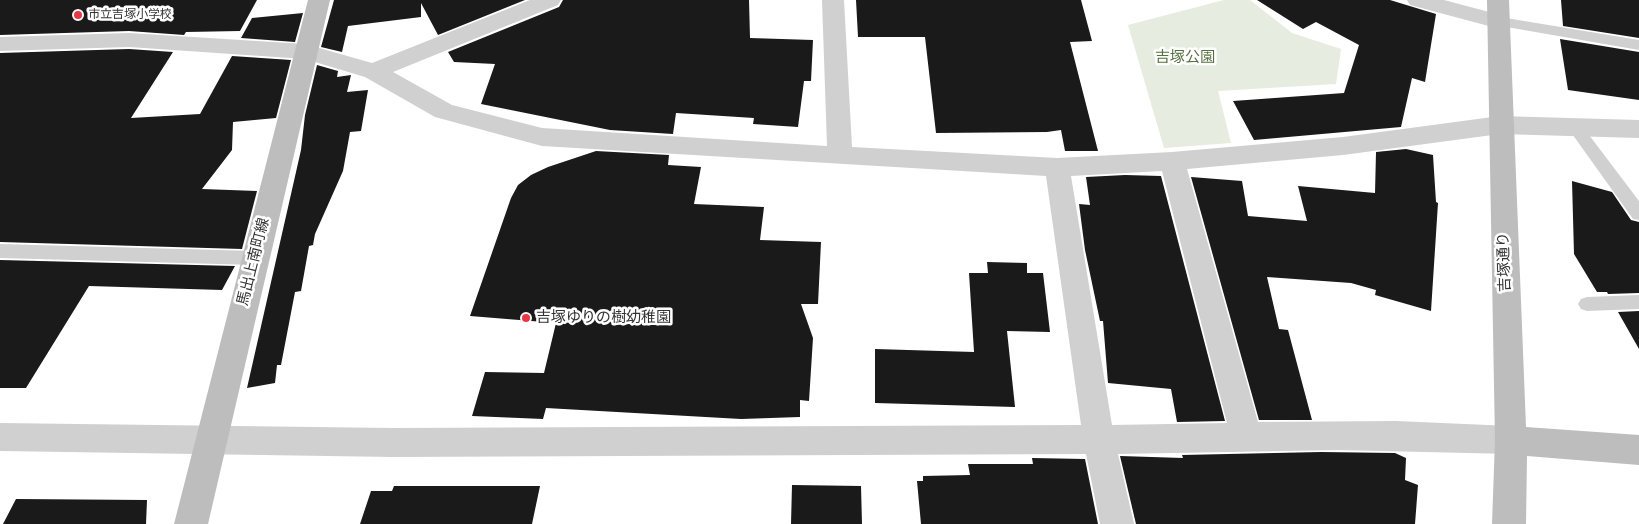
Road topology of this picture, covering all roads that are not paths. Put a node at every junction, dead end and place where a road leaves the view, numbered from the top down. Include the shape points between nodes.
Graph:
1 (319, 0) edge
2 (550, 0) edge
3 (832, 0) edge
4 (1418, 0) edge
5 (1499, 11) edge
6 (0, 44) edge
7 (1639, 45) edge
8 (305, 52) junction
9 (373, 71) junction
10 (1500, 125) junction
11 (1575, 127) junction
12 (1639, 128) edge
13 (840, 156) junction
14 (1172, 161) junction
15 (1056, 167) junction
16 (1639, 214) edge
17 (0, 252) edge
18 (255, 258) junction
19 (1639, 302) edge
20 (1587, 304) dead end
21 (0, 437) edge
22 (1247, 438) junction
23 (1099, 440) junction
24 (1512, 440) junction
25 (210, 442) junction
26 (1639, 450) edge
27 (191, 524) edge
28 (1117, 524) edge
29 (1509, 524) edge

1 - 8 main road, 馬出上南町線
2 - 9 street
3 - 13 street
4 - 5 street
5 - 7 lane
5 - 10 main road, 吉塚通り
6 - 8 street via 130,40
8 - 9 street
8 - 18 main road, 馬出上南町線
9 - 13 street via 444,111 542,137
10 - 11 street
10 - 14 street via 1343,146
10 - 24 main road, 吉塚通り
11 - 12 street
11 - 16 lane
13 - 15 street
14 - 15 street
14 - 22 street
15 - 23 street
17 - 18 lane
18 - 25 main road, 馬出上南町線
19 - 20 lane
21 - 25 street
22 - 23 street
22 - 24 street via 1447,436
23 - 25 street
23 - 28 street
24 - 26 main road
24 - 29 main road, 吉塚通り
25 - 27 main road, 馬出上南町線

